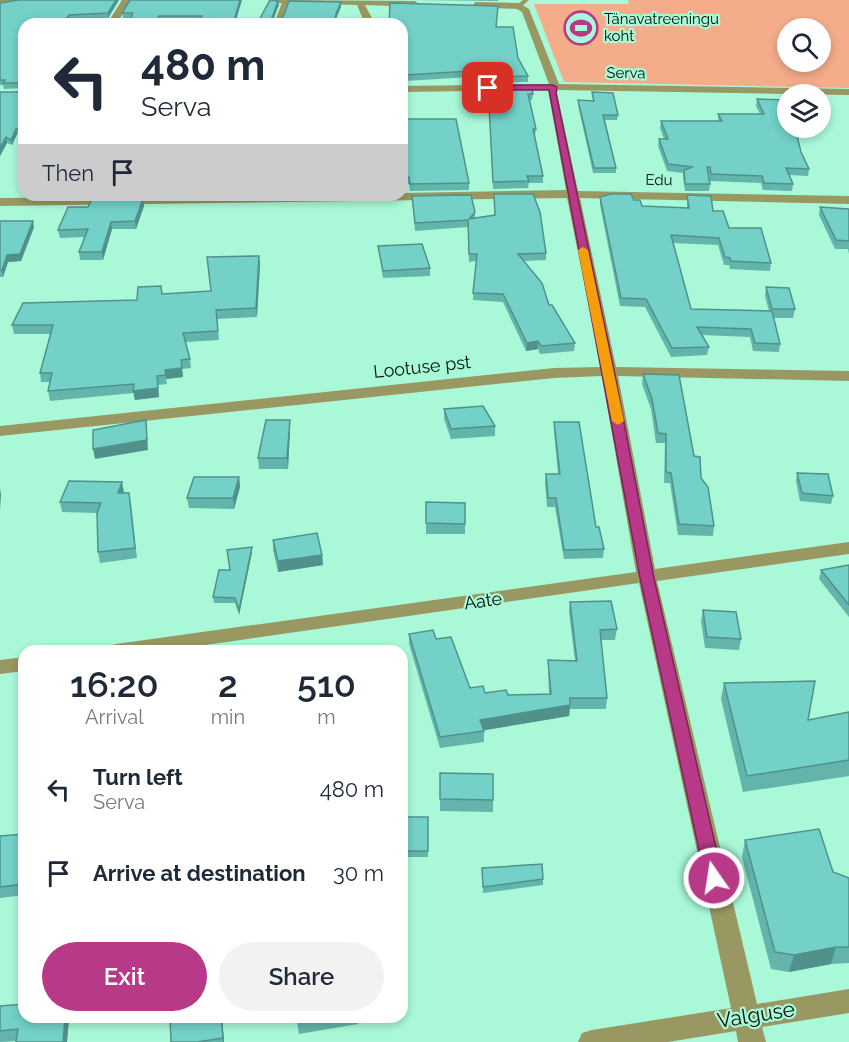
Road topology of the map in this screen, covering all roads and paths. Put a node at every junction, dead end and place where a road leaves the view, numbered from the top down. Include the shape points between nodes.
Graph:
1 (32, 0) edge
2 (126, 0) edge
3 (275, 0) edge
4 (286, 0) edge
5 (0, 2) edge
6 (360, 3) junction
7 (523, 3) edge
8 (428, 4) edge
9 (462, 5) edge
10 (116, 18) edge
11 (279, 18) edge
12 (367, 18) edge
13 (553, 87) junction
14 (408, 89) edge
15 (849, 92) edge
16 (572, 194) junction
17 (408, 196) edge
18 (849, 200) edge
19 (72, 201) edge
20 (0, 202) edge
21 (609, 371) junction
22 (849, 376) edge
23 (0, 431) edge
24 (849, 548) edge
25 (647, 578) junction
26 (160, 645) edge
27 (18, 665) edge
28 (0, 667) edge
29 (849, 1001) edge
30 (748, 1029) edge
31 (592, 1042) edge

1 - 5 street
2 - 10 street
3 - 4 street
4 - 6 street
4 - 11 lane
6 - 8 street
6 - 12 street
7 - 9 street
7 - 13 street via 555,81
13 - 14 street, Serva
13 - 15 street, Serva
13 - 16 street
16 - 17 street, Edu
16 - 18 street, Edu
16 - 21 street
19 - 20 street, Edu
21 - 22 street, Lootuse pst
21 - 23 street, Lootuse pst via 554,373
21 - 25 street
24 - 25 street, Aate
25 - 26 street, Aate
25 - 30 street
27 - 28 street
29 - 30 street, Valguse
30 - 31 street, Valguse

